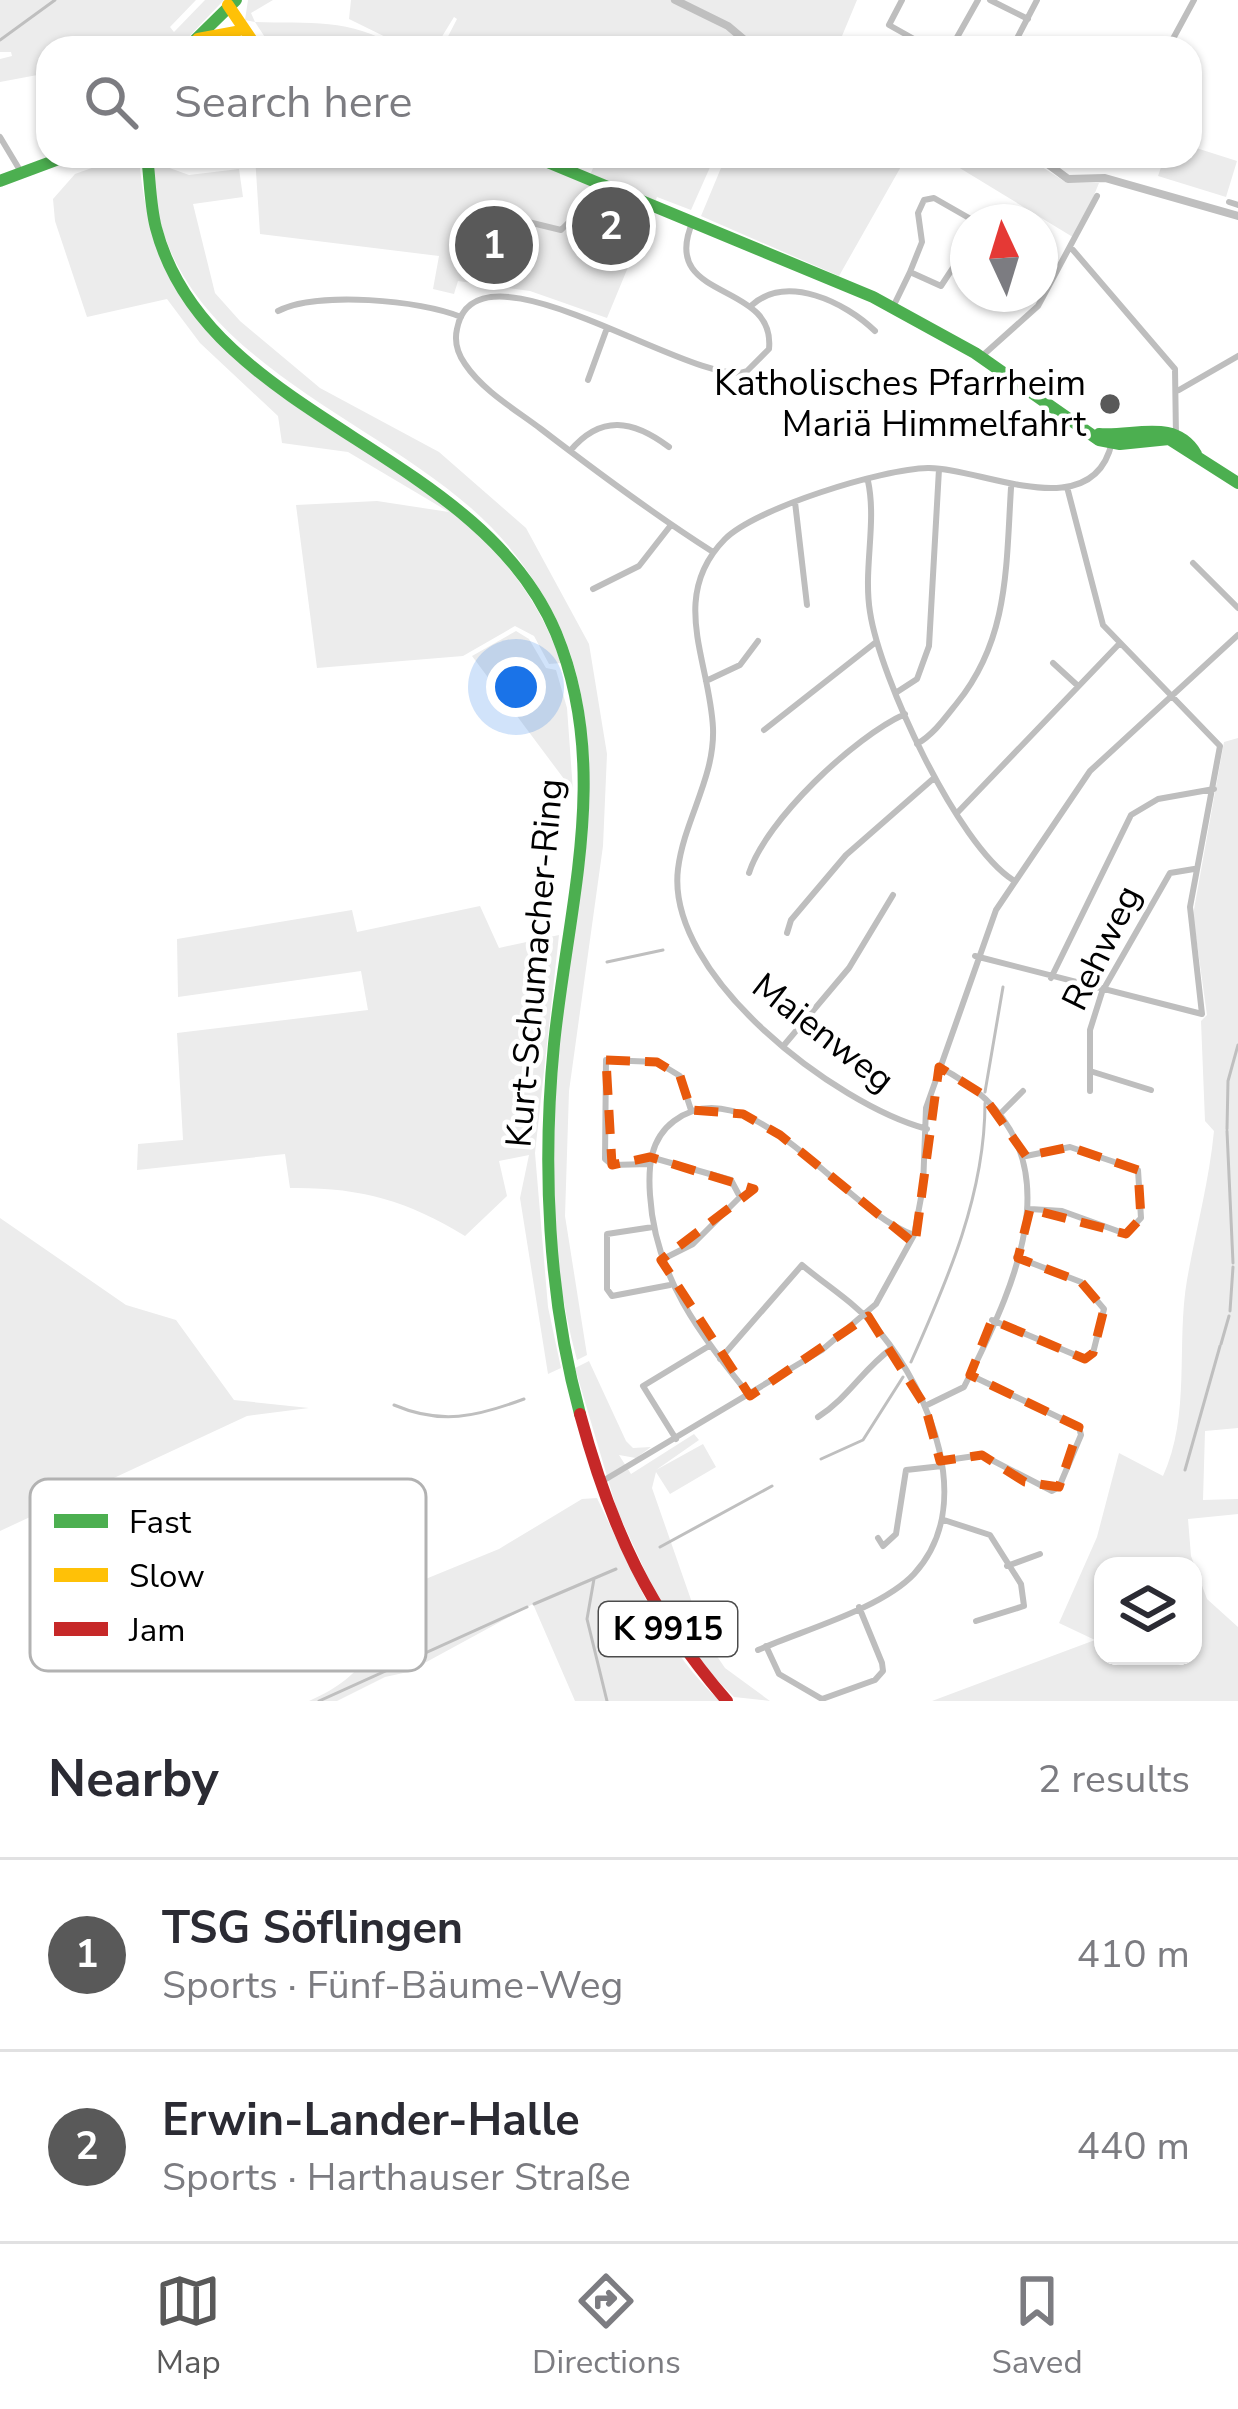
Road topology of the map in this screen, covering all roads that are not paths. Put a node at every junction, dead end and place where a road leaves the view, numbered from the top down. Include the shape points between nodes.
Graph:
1 (902, 0) edge
2 (978, 0) edge
3 (990, 0) edge
4 (1037, 0) edge
5 (1194, 0) edge
6 (228, 6) edge
7 (1028, 19) junction
8 (236, 32) junction
9 (199, 36) edge
10 (203, 36) edge
11 (242, 36) edge
12 (249, 36) edge
13 (909, 36) edge
14 (958, 36) edge
15 (1019, 36) edge
16 (1174, 36) edge
17 (0, 137) edge
18 (36, 167) edge
19 (148, 168) edge
20 (564, 168) edge
21 (21, 172) junction
22 (0, 181) edge
23 (1096, 196) dead end
24 (605, 198) dead end
25 (950, 207) edge
26 (694, 219) junction
27 (524, 221) dead end
28 (1072, 250) junction
29 (910, 272) junction
30 (950, 272) edge
31 (752, 305) junction
32 (892, 307) junction
33 (278, 311) dead end
34 (460, 317) junction
35 (608, 328) junction
36 (875, 331) dead end
37 (1238, 356) edge
38 (981, 357) junction
39 (588, 380) dead end
40 (1179, 390) junction
41 (1176, 437) junction
42 (1112, 440) junction
43 (670, 446) dead end
44 (570, 451) junction
45 (939, 469) junction
46 (868, 481) junction
47 (1238, 483) edge
48 (1011, 486) junction
49 (1067, 487) junction
50 (796, 502) junction
51 (671, 526) junction
52 (713, 552) junction
53 (1193, 563) dead end
54 (593, 589) dead end
55 (807, 604) dead end
56 (1238, 608) edge
57 (1238, 635) edge
58 (758, 641) dead end
59 (876, 642) junction
60 (1120, 644) junction
61 (1053, 663) dead end
62 (706, 680) junction
63 (1077, 685) junction
64 (897, 692) junction
65 (1173, 698) junction
66 (905, 714) junction
67 (764, 730) dead end
68 (917, 744) junction
69 (934, 778) junction
70 (1214, 789) junction
71 (958, 812) junction
72 (1194, 869) junction
73 (749, 873) dead end
74 (1013, 880) junction
75 (893, 895) dead end
76 (787, 933) dead end
77 (975, 956) junction
78 (1051, 979) junction
79 (1102, 992) junction
80 (785, 1044) junction
81 (939, 1067) junction
82 (1090, 1071) junction
83 (1151, 1090) dead end
84 (1023, 1091) dead end
85 (1090, 1091) dead end
86 (691, 1109) junction
87 (1000, 1114) junction
88 (927, 1126) junction
89 (1026, 1156) junction
90 (650, 1161) junction
91 (1030, 1209) junction
92 (653, 1227) junction
93 (914, 1235) junction
94 (1016, 1257) junction
95 (661, 1260) junction
96 (670, 1286) junction
97 (866, 1316) junction
98 (992, 1320) junction
99 (709, 1346) junction
100 (892, 1348) junction
101 (720, 1359) junction
102 (970, 1375) junction
103 (750, 1396) junction
104 (925, 1406) junction
105 (818, 1417) dead end
106 (676, 1439) junction
107 (941, 1464) junction
108 (602, 1482) junction
109 (944, 1520) junction
110 (878, 1538) dead end
111 (1040, 1554) dead end
112 (1006, 1566) junction
113 (859, 1607) junction
114 (976, 1621) dead end
115 (727, 1701) edge

1 - 13 street via 889,25
2 - 14 street
3 - 7 street
4 - 7 street
5 - 16 street
6 - 8 main road
6 - 9 main road
6 - 12 main road
7 - 15 street
8 - 10 main road
8 - 11 main road
17 - 21 street
18 - 21 main road
19 - 108 main road, Kurt-Schumacher-Ring / K 9915 via 167,262 222,338 274,386 391,458 489,533 560,639 581,722 584,794 547,1171 566,1348
20 - 26 main road
21 - 22 main road
23 - 28 street
24 - 27 street via 594,229
25 - 29 street via 924,200 922,242
26 - 31 street via 685,244 691,267
26 - 32 main road
28 - 38 street via 1038,306
28 - 40 street via 1175,369
29 - 30 street via 941,286
29 - 32 street
31 - 35 street via 768,327 769,349 738,375
31 - 36 street via 771,292 794,291 827,300
32 - 38 main road
33 - 34 street via 362,302
34 - 35 street via 503,296
34 - 44 street via 456,343 469,370
35 - 39 street
37 - 40 street
38 - 42 main road
40 - 41 street
41 - 42 main road
41 - 47 main road
42 - 49 street via 1100,466
43 - 44 street via 624,423 594,428
44 - 51 street
45 - 46 street
45 - 48 street
45 - 64 street via 929,646 916,679
46 - 50 street
46 - 59 street
48 - 49 street
48 - 68 street via 995,643 962,698
49 - 60 street via 1095,608
50 - 52 street via 749,519
50 - 55 street
51 - 52 street
51 - 54 street via 639,566
52 - 62 street, Maienweg via 693,622
53 - 56 street
57 - 65 street
58 - 62 street via 740,665
59 - 64 street
59 - 67 street
60 - 63 street
60 - 65 street
61 - 63 street
62 - 80 street, Maienweg via 713,736 678,870 681,913 721,986
63 - 71 street
64 - 66 street
65 - 70 street via 1220,746
65 - 74 street via 1094,767
66 - 68 street
66 - 73 street via 791,808
68 - 69 street
69 - 71 street
69 - 76 street via 846,855
70 - 72 street
70 - 78 street via 1158,799 1131,815
71 - 74 street via 994,867
72 - 79 street, Rehweg via 1170,873
72 - 79 street via 1190,908 1202,1014
74 - 77 street
75 - 80 street via 849,968
77 - 78 street
77 - 81 street
78 - 79 street
79 - 82 street, Rehweg via 1090,1030
80 - 88 street, Maienweg via 882,1115
81 - 87 street
81 - 88 street
82 - 83 street, Rehweg
82 - 85 street, Rehweg
84 - 87 street
86 - 90 street via 670,1123
86 - 90 street via 680,1076 657,1062 606,1060 605,1160
86 - 93 street via 743,1114
87 - 89 street
88 - 93 street
89 - 91 street
89 - 91 street via 1070,1148 1138,1170 1142,1218 1126,1234 1062,1211
90 - 92 street
90 - 95 street via 730,1180 740,1197 693,1244
91 - 94 street
92 - 95 street
92 - 96 street via 607,1234 607,1289 625,1296
93 - 97 street
94 - 98 street
94 - 98 street via 1081,1282 1104,1309 1093,1353 1085,1360
95 - 96 street
96 - 99 street
97 - 100 street
97 - 101 street via 802,1265
97 - 103 street
98 - 102 street
99 - 101 street
99 - 106 street via 644,1386
100 - 104 street
100 - 105 street via 861,1371 847,1399
101 - 103 street
102 - 104 street via 958,1392
102 - 107 street via 1079,1427 1069,1464 1052,1491 982,1455
103 - 106 street
104 - 107 street
106 - 108 street
107 - 109 street
107 - 110 street via 905,1470 896,1534 883,1546
108 - 115 main road, Kurt-Schumacher-Ring / K 9915 via 652,1604
109 - 112 street via 991,1535
109 - 113 street via 913,1575
111 - 112 street
112 - 114 street via 1021,1584 1024,1606
113 - 113 street via 762,1648 779,1674 822,1700 874,1680 884,1671

